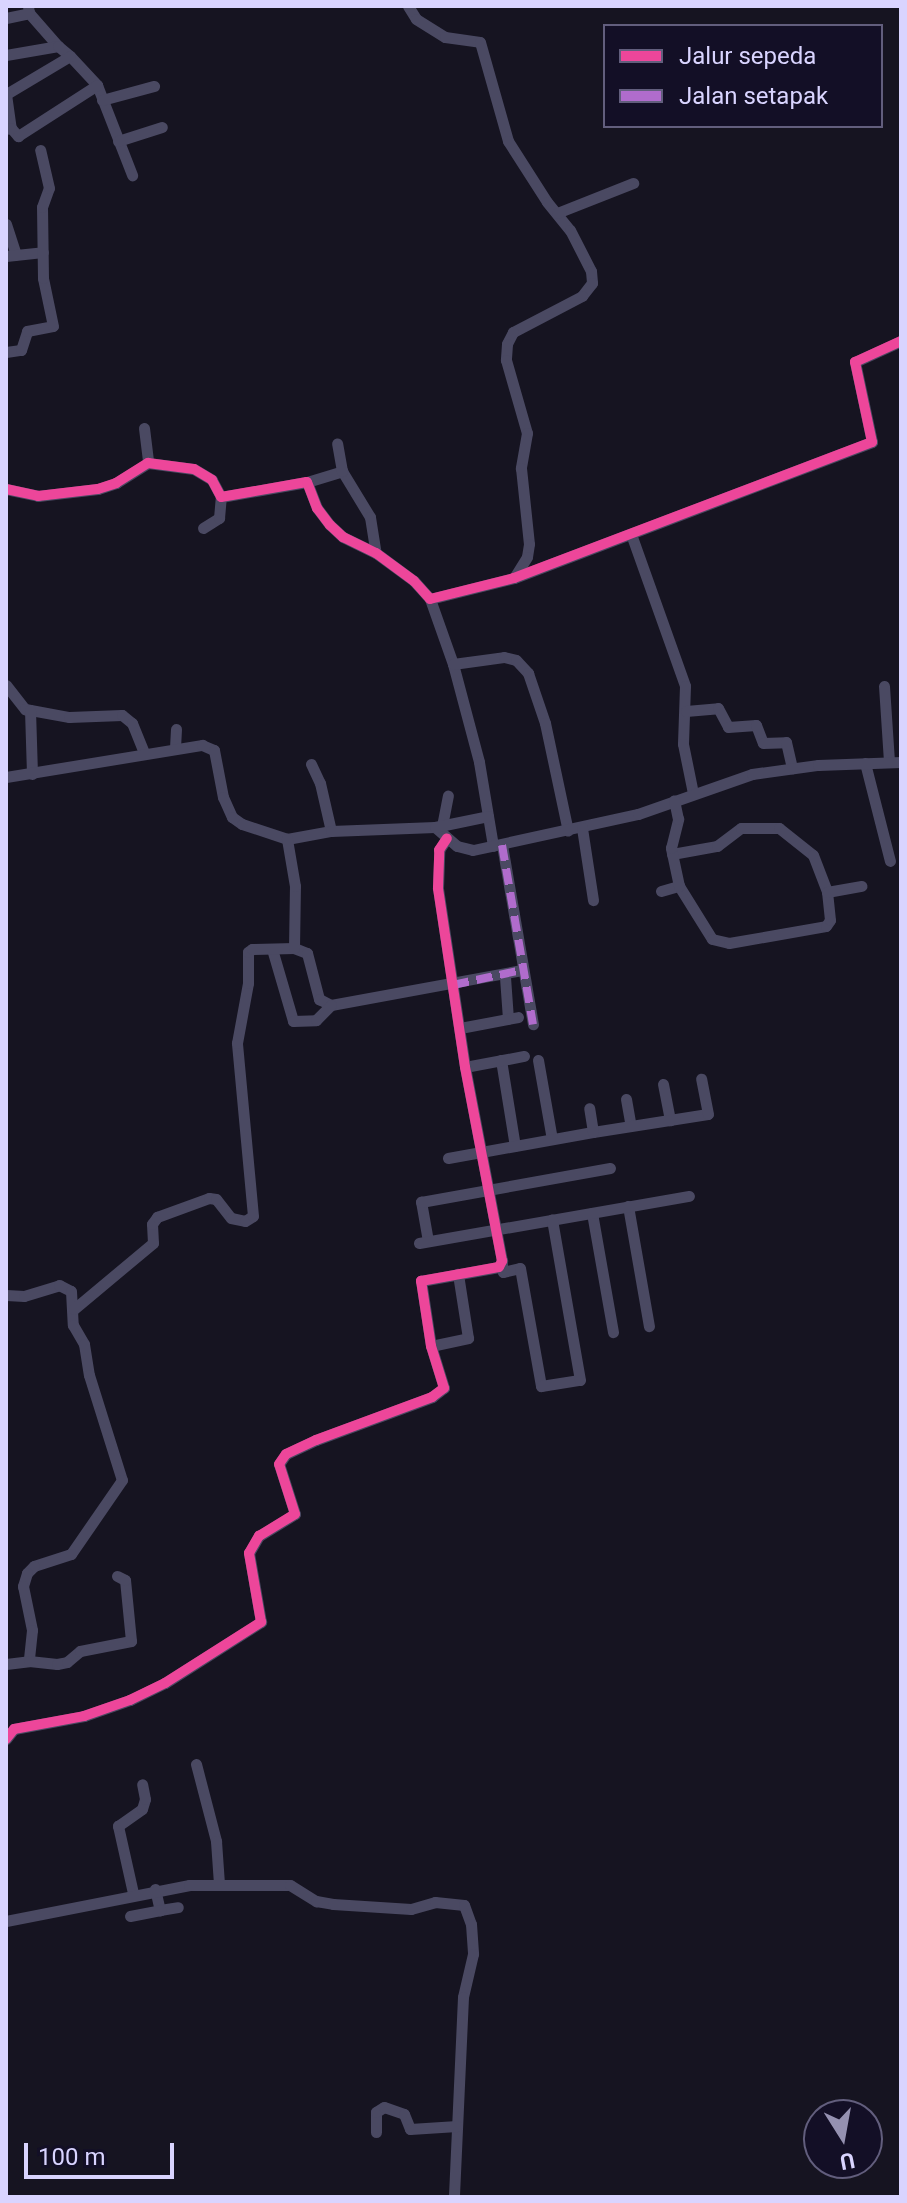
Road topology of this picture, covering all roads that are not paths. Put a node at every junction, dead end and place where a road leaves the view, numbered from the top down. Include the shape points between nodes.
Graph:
1 (408, 6) edge
2 (28, 10) edge
3 (6, 18) edge
4 (58, 46) junction
5 (6, 55) edge
6 (70, 56) junction
7 (97, 85) junction
8 (154, 86) dead end
9 (7, 93) edge
10 (102, 100) junction
11 (162, 127) dead end
12 (8, 129) edge
13 (118, 141) junction
14 (40, 150) dead end
15 (132, 175) dead end
16 (633, 183) dead end
17 (557, 213) junction
18 (6, 224) edge
19 (43, 252) junction
20 (11, 255) edge
21 (901, 341) edge
22 (6, 352) edge
23 (144, 428) dead end
24 (337, 443) dead end
25 (148, 463) junction
26 (342, 471) junction
27 (307, 482) junction
28 (6, 489) edge
29 (221, 497) junction
30 (203, 528) dead end
31 (631, 534) junction
32 (376, 553) junction
33 (514, 578) junction
34 (430, 599) junction
35 (453, 664) junction
36 (6, 685) edge
37 (884, 686) dead end
38 (30, 710) junction
39 (686, 711) junction
40 (176, 729) dead end
41 (175, 748) junction
42 (144, 753) junction
43 (895, 762) edge
44 (865, 763) junction
45 (311, 764) dead end
46 (792, 768) junction
47 (32, 774) junction
48 (6, 777) edge
49 (693, 793) junction
50 (448, 796) dead end
51 (674, 800) junction
52 (488, 816) junction
53 (439, 826) junction
54 (582, 828) junction
55 (331, 831) junction
56 (568, 831) junction
57 (447, 838) junction
58 (287, 839) junction
59 (498, 846) junction
60 (672, 854) junction
61 (890, 861) dead end
62 (679, 886) junction
63 (861, 886) dead end
64 (661, 891) dead end
65 (827, 892) junction
66 (593, 900) dead end
67 (294, 948) junction
68 (272, 949) junction
69 (522, 970) junction
70 (505, 977) dead end
71 (453, 985) junction
72 (331, 1005) junction
73 (533, 1024) dead end
74 (460, 1028) junction
75 (524, 1056) dead end
76 (501, 1060) junction
77 (538, 1060) dead end
78 (465, 1067) junction
79 (701, 1079) dead end
80 (663, 1084) dead end
81 (626, 1099) dead end
82 (589, 1108) dead end
83 (670, 1120) junction
84 (631, 1126) junction
85 (593, 1132) junction
86 (552, 1139) junction
87 (515, 1146) junction
88 (481, 1153) junction
89 (448, 1158) dead end
90 (610, 1168) dead end
91 (488, 1189) junction
92 (689, 1196) dead end
93 (628, 1206) junction
94 (592, 1213) junction
95 (552, 1219) junction
96 (496, 1229) junction
97 (502, 1265) junction
98 (458, 1274) junction
99 (6, 1295) edge
100 (74, 1309) junction
101 (649, 1326) dead end
102 (613, 1332) dead end
103 (431, 1346) junction
104 (117, 1576) dead end
105 (29, 1661) junction
106 (6, 1664) edge
107 (6, 1739) edge
108 (196, 1764) dead end
109 (142, 1784) dead end
110 (219, 1884) junction
111 (155, 1889) junction
112 (133, 1893) junction
113 (178, 1907) dead end
114 (160, 1910) junction
115 (130, 1916) dead end
116 (6, 1921) edge
117 (457, 2126) junction
118 (376, 2132) dead end
119 (454, 2197) edge

1 - 17 street via 416,19 445,37 480,42 508,141
2 - 3 street
2 - 4 street
4 - 5 street
4 - 6 street
6 - 7 street
6 - 9 street
7 - 10 street
7 - 12 street via 18,136
8 - 10 street
9 - 12 street
10 - 13 street
11 - 13 street
13 - 15 street
14 - 19 street via 49,188 42,207
16 - 17 street
17 - 33 street via 584,254 592,283 578,300 513,332 507,344 506,360 527,433 521,468 529,544
18 - 20 street
19 - 20 street
19 - 22 street via 53,326 27,331 21,350
21 - 31 street via 855,362 872,442
23 - 25 street
24 - 26 street
25 - 28 street via 98,489 38,496
25 - 29 street via 194,469 212,480
26 - 27 street
26 - 32 street via 370,517
27 - 29 street
27 - 32 street via 330,525
29 - 30 street via 219,518
31 - 33 street
31 - 39 street via 685,686
32 - 34 street
33 - 34 street
34 - 35 street
35 - 52 street
35 - 56 street via 504,657 516,660 528,673 545,723
36 - 38 street
37 - 43 street
38 - 42 street via 69,717 122,715 132,723
38 - 47 street
39 - 46 street via 718,708 728,727 756,725 763,743 786,742
39 - 49 street via 683,744
40 - 41 street
41 - 42 street
41 - 58 street via 202,745 214,750 232,817
42 - 47 street
43 - 44 street
44 - 46 street
44 - 61 street
45 - 55 street
46 - 49 street
47 - 48 street
49 - 51 street
50 - 53 street
51 - 54 street
51 - 60 street via 678,822
52 - 53 street
52 - 59 street
53 - 55 street
53 - 57 street
54 - 56 street
54 - 66 street
55 - 58 street
56 - 59 street
57 - 59 street via 464,849
57 - 71 street via 439,850 438,888
58 - 67 street via 295,886
59 - 69 street
60 - 62 street
60 - 65 street via 717,846 736,829 779,828 813,855
62 - 64 street
62 - 65 street via 712,939 729,943 826,926
63 - 65 street
67 - 68 street
67 - 72 street via 307,953 319,999
68 - 72 street via 293,1021 316,1020
68 - 100 street via 248,952 237,1043 253,1216 245,1221 231,1218 209,1198 157,1217 153,1243
69 - 71 street
69 - 73 street
70 - 74 street via 513,1018
71 - 72 street
71 - 74 street
74 - 78 street
75 - 76 street
76 - 78 street
76 - 87 street
77 - 86 street
78 - 88 street
79 - 83 street via 708,1114
80 - 83 street
81 - 84 street
82 - 85 street
83 - 84 street
84 - 85 street
85 - 86 street
86 - 87 street
87 - 88 street
88 - 89 street
88 - 91 street
90 - 91 street
91 - 96 street
91 - 96 street via 421,1202 423,1242
92 - 93 street
93 - 94 street
93 - 101 street
94 - 95 street
94 - 102 street
95 - 96 street
95 - 97 street via 580,1380 541,1386 520,1268 503,1272
96 - 97 street
97 - 98 street
98 - 103 street via 420,1284
98 - 103 street via 468,1338
99 - 100 street via 66,1285
100 - 105 street via 73,1325 84,1344 122,1480 71,1554 27,1573 23,1586 32,1630
103 - 107 street via 444,1388 438,1393 301,1446 279,1464 295,1514 251,1543 261,1622 130,1700 84,1716 14,1729
104 - 105 street via 125,1580 131,1641 80,1651 67,1662
105 - 106 street
108 - 110 street via 216,1841
109 - 112 street via 142,1809 118,1826
110 - 111 street
110 - 117 street via 290,1885 316,1901 333,1904 411,1909 435,1902 464,1905 470,1914 473,1954 463,1997
111 - 112 street
111 - 114 street
112 - 116 street
113 - 114 street
114 - 115 street
117 - 118 street via 410,2129 404,2114 384,2107 376,2112
117 - 119 street

